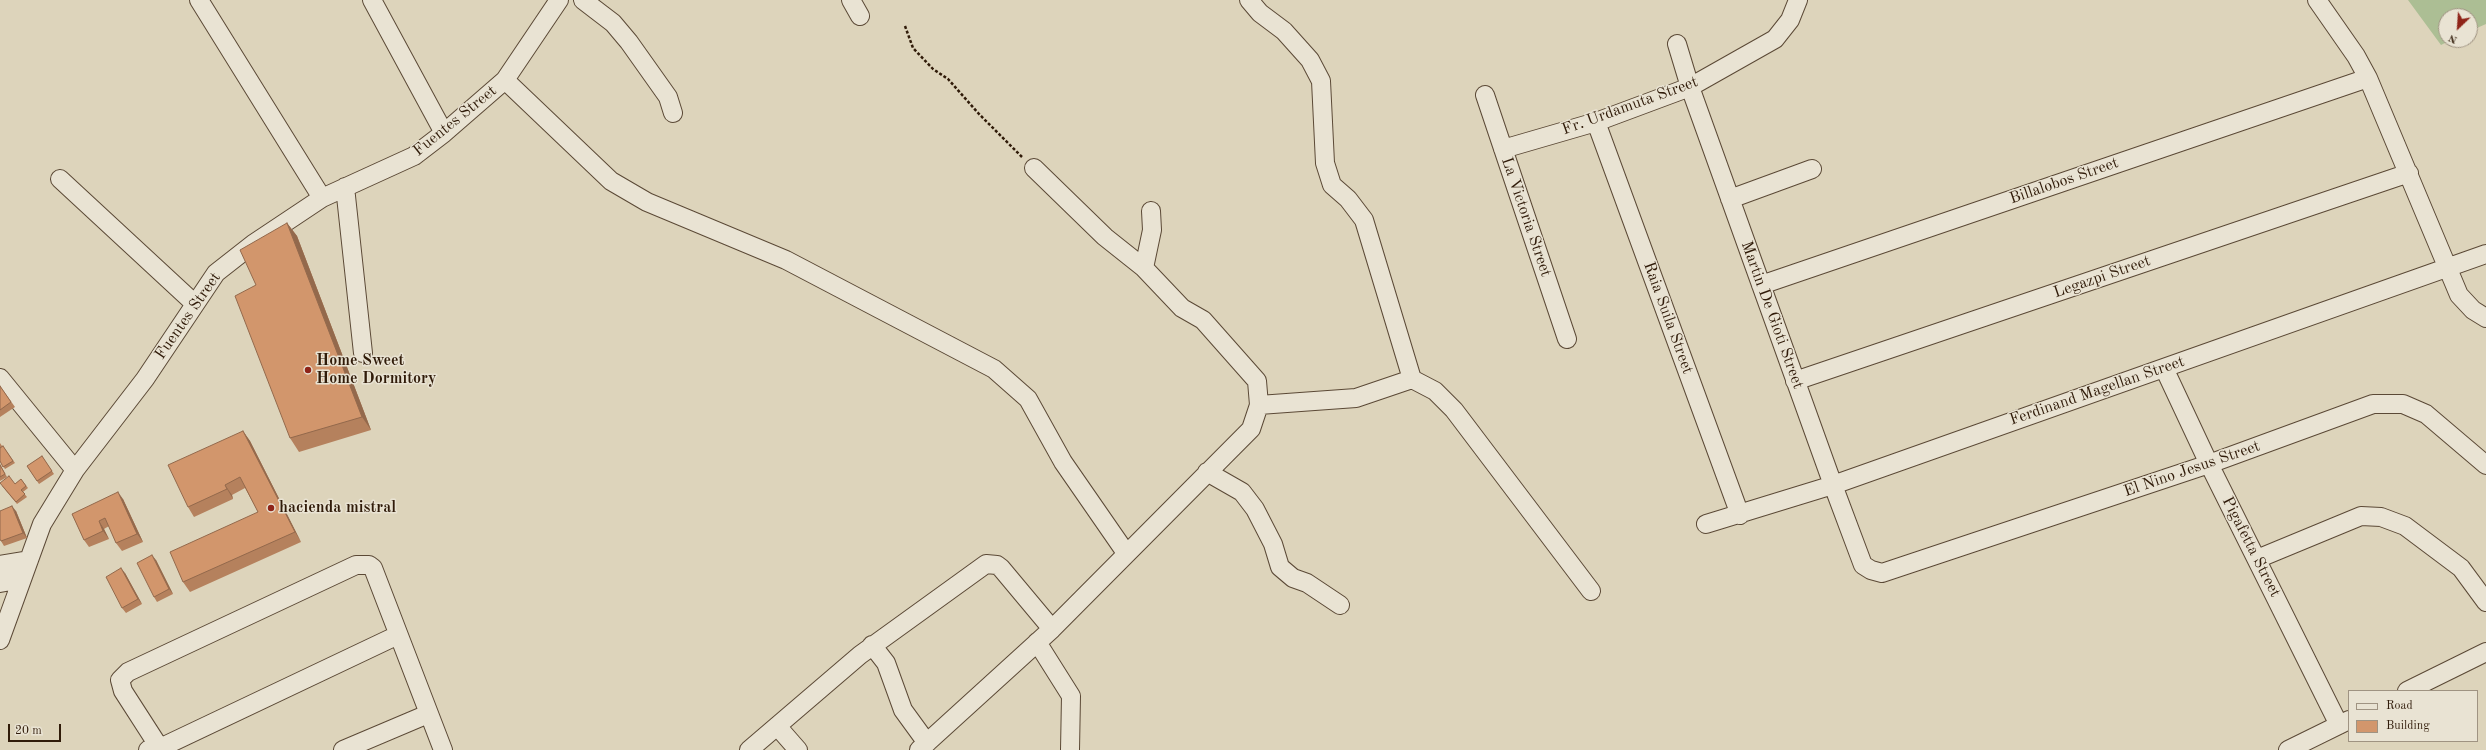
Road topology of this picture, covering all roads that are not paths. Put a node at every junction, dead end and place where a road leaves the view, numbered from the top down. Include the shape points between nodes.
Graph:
1 (199, 0) edge
2 (372, 0) edge
3 (560, 0) edge
4 (584, 0) edge
5 (851, 0) edge
6 (1249, 0) edge
7 (1798, 0) edge
8 (2317, 0) edge
9 (860, 16) dead end
10 (1678, 44) dead end
11 (2368, 78) junction
12 (506, 80) junction
13 (1690, 87) junction
14 (1485, 95) dead end
15 (673, 113) dead end
16 (1596, 122) junction
17 (444, 133) junction
18 (1503, 149) junction
19 (1034, 168) road end
20 (1812, 169) dead end
21 (2409, 173) junction
22 (60, 179) dead end
23 (345, 187) junction
24 (322, 198) junction
25 (1730, 199) junction
26 (1151, 210) dead end
27 (253, 244) junction
28 (2486, 254) edge
29 (262, 260) edge
30 (1144, 268) junction
31 (2446, 268) junction
32 (1761, 285) junction
33 (195, 304) junction
34 (2486, 318) edge
35 (1567, 339) dead end
36 (363, 353) dead end
37 (2164, 368) junction
38 (0, 378) edge
39 (1412, 379) junction
40 (1795, 381) junction
41 (1259, 405) junction
42 (2209, 464) junction
43 (2486, 465) edge
44 (75, 470) junction
45 (1207, 472) junction
46 (1833, 485) junction
47 (1740, 515) junction
48 (1706, 524) dead end
49 (1126, 552) junction
50 (2257, 559) junction
51 (29, 560) junction
52 (0, 565) edge
53 (1882, 573) joint
54 (22, 579) junction
55 (0, 583) edge
56 (1591, 591) dead end
57 (2486, 602) edge
58 (1340, 605) dead end
59 (1052, 629) junction
60 (398, 635) junction
61 (0, 640) edge
62 (1036, 642) junction
63 (872, 645) junction
64 (2486, 652) edge
65 (2409, 690) edge
66 (428, 714) junction
67 (2344, 722) edge
68 (777, 726) junction
69 (923, 746) edge
70 (156, 749) edge
71 (343, 750) edge
72 (443, 750) edge
73 (749, 750) edge
74 (798, 750) edge
75 (1070, 750) edge
76 (2288, 750) edge

1 - 24 street
2 - 17 street
3 - 12 street, Fuentes Street
4 - 15 street via 613,23 629,42 668,97
5 - 9 street
6 - 39 street via 1260,13 1284,31 1310,60 1321,81 1325,163 1332,185 1348,199 1364,220
7 - 13 street, Fr. Urdamuta Street via 1790,20 1775,39
8 - 11 street
10 - 13 street, Martin De Gioti Street
11 - 21 street
11 - 32 street, Billalobos Street
12 - 17 street, Fuentes Street
12 - 49 street via 611,180 647,202 786,260 994,369 1028,399 1063,462
13 - 16 street, Fr. Urdamuta Street
13 - 25 street, Martin De Gioti Street
14 - 18 street, La Victoria Street
16 - 18 street, Fr. Urdamuta Street
16 - 47 street, Raia Suila Street
17 - 23 street, Fuentes Street via 414,156
18 - 35 street, La Victoria Street
19 - 30 street via 1105,237
20 - 25 street
21 - 31 street
21 - 40 street, Legazpi Street
22 - 33 street
23 - 24 street, Fuentes Street
23 - 36 street
24 - 27 street, Fuentes Street
25 - 32 street, Martin De Gioti Street
26 - 30 street via 1152,230
27 - 29 street
27 - 33 street, Fuentes Street via 216,273
28 - 31 street, Ferdinand Magellan Street
30 - 41 street via 1182,308 1203,320 1244,365 1257,381
31 - 34 street via 2460,295 2473,310
31 - 37 street, Ferdinand Magellan Street
32 - 40 street, Martin De Gioti Street
33 - 44 street, Fuentes Street via 145,379
37 - 42 street, Pigafetta Street
37 - 46 street, Ferdinand Magellan Street
38 - 44 street
39 - 41 street via 1356,398
39 - 56 street via 1435,390 1454,410
40 - 46 street, Martin De Gioti Street
41 - 45 street via 1251,429
42 - 43 street, El Nino Jesus Street via 2373,404 2403,404 2426,414
42 - 50 street, Pigafetta Street
42 - 53 street, El Nino Jesus Street
44 - 51 street, Fuentes Street via 42,524
45 - 49 street
45 - 58 street via 1242,492 1255,509 1274,544 1280,568
46 - 47 street, Ferdinand Magellan Street
46 - 53 street, Martin De Gioti Street via 1864,565
47 - 48 street, Ferdinand Magellan Street
49 - 59 street
50 - 57 street via 2361,516 2381,517 2405,526 2461,568
50 - 67 street, Pigafetta Street
51 - 52 street
51 - 54 street, Fuentes Street
54 - 55 street
54 - 61 street, Fuentes Street
59 - 62 street
59 - 63 street via 1001,568 986,564
60 - 66 street
60 - 70 street
60 - 70 street via 373,568 369,565 356,564 135,668 120,680 123,691
62 - 69 street
62 - 75 street via 1071,696
63 - 68 street
63 - 69 street via 886,663 903,710
64 - 65 street
66 - 71 street
66 - 72 street
67 - 76 street
68 - 73 street
68 - 74 street

